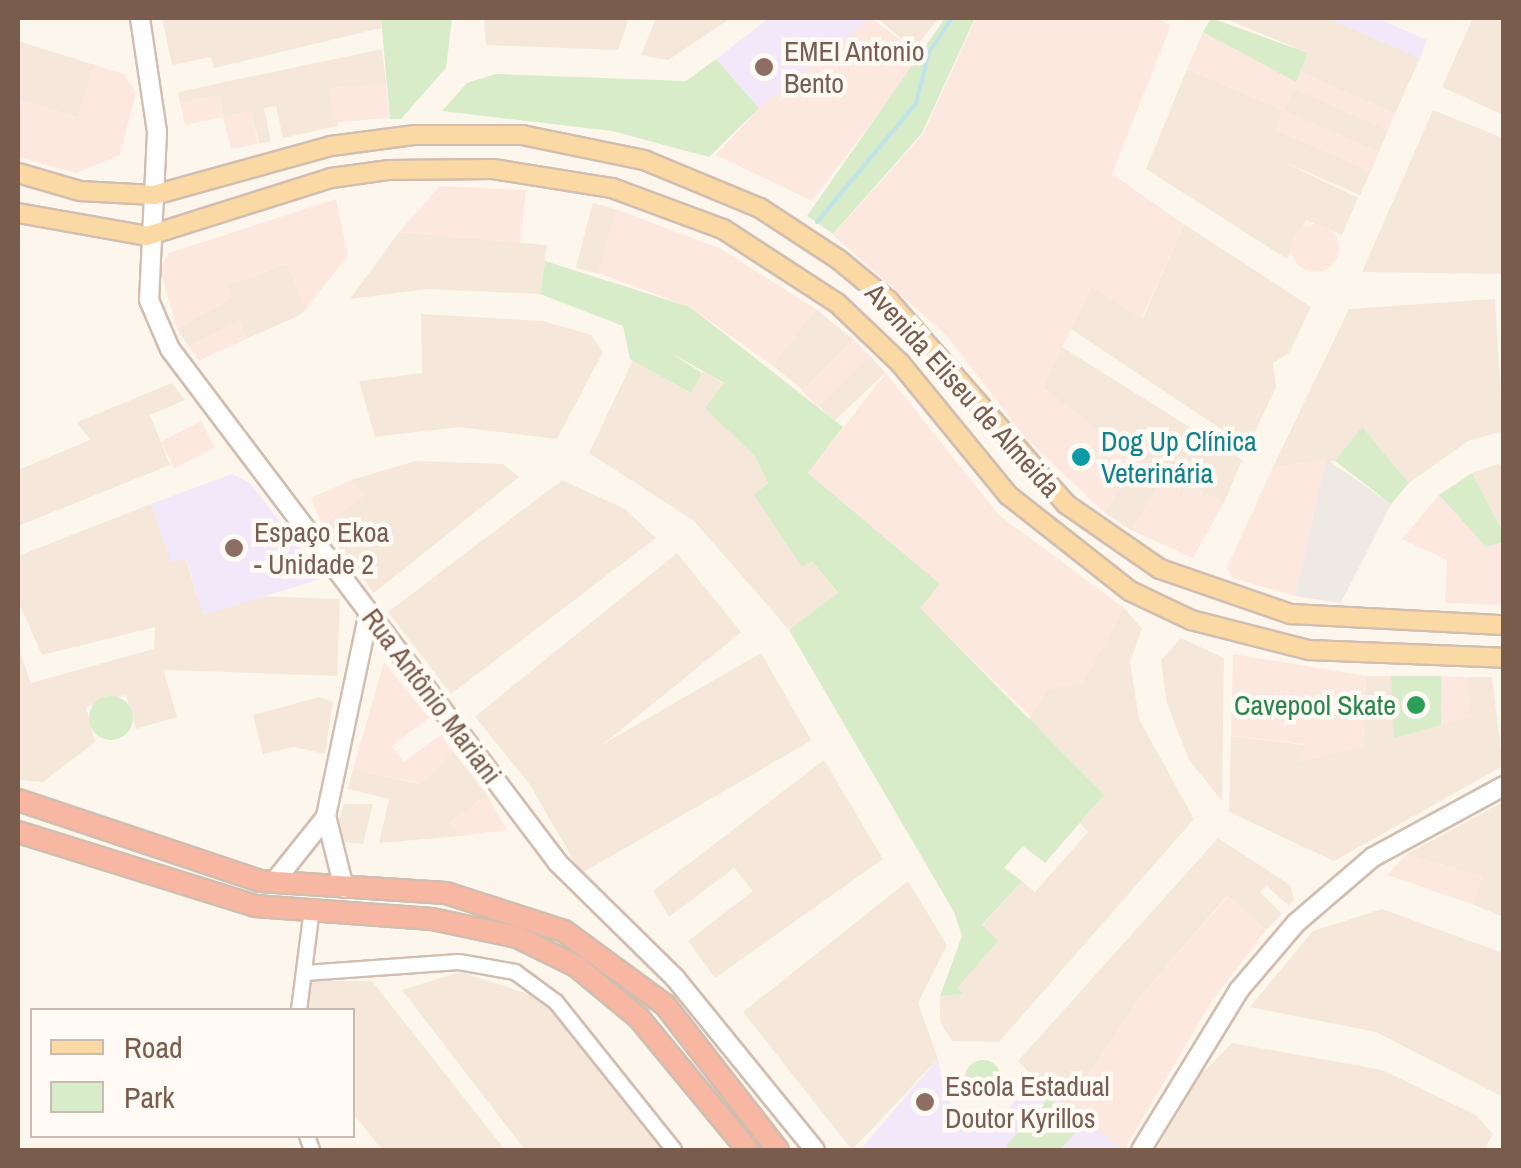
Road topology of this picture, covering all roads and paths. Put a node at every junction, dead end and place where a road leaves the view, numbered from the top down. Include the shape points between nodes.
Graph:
1 (140, 18) edge
2 (18, 173) edge
3 (154, 195) junction
4 (18, 213) edge
5 (147, 236) junction
6 (368, 612) junction
7 (1504, 625) edge
8 (1504, 658) edge
9 (1504, 786) edge
10 (18, 800) edge
11 (326, 816) junction
12 (18, 832) edge
13 (274, 882) junction
14 (344, 888) junction
15 (311, 916) junction
16 (305, 973) junction
17 (300, 1008) edge
18 (674, 1150) edge
19 (748, 1150) edge
20 (778, 1150) edge
21 (815, 1150) edge
22 (1140, 1150) edge

1 - 3 main road, Rua Antônio Mariani via 155,87
2 - 3 main road, Avenida Eliseu de Almeida via 80,191
3 - 5 main road, Rua Antônio Mariani
3 - 7 main road, Avenida Eliseu de Almeida via 331,146 414,135 522,135 644,160 760,208 838,258 889,301 1055,494 1160,568 1291,614
4 - 5 main road, Avenida Eliseu de Almeida
5 - 6 main road, Rua Antônio Mariani via 149,300 170,349
5 - 8 main road, Avenida Eliseu de Almeida via 331,178 389,170 493,170 627,193 723,230 837,302 1008,495 1130,591 1191,620 1309,650
6 - 11 main road
6 - 21 main road, Rua Antônio Mariani via 558,863 675,978
9 - 22 main road via 1372,857 1296,923 1239,990
10 - 13 highway
11 - 13 main road
11 - 14 main road
12 - 15 highway
13 - 14 highway
14 - 20 highway via 474,898 610,958 665,1005
15 - 16 street
15 - 19 highway via 485,927 576,966 639,1018
16 - 17 street
16 - 18 street via 459,962 515,972 556,1002

